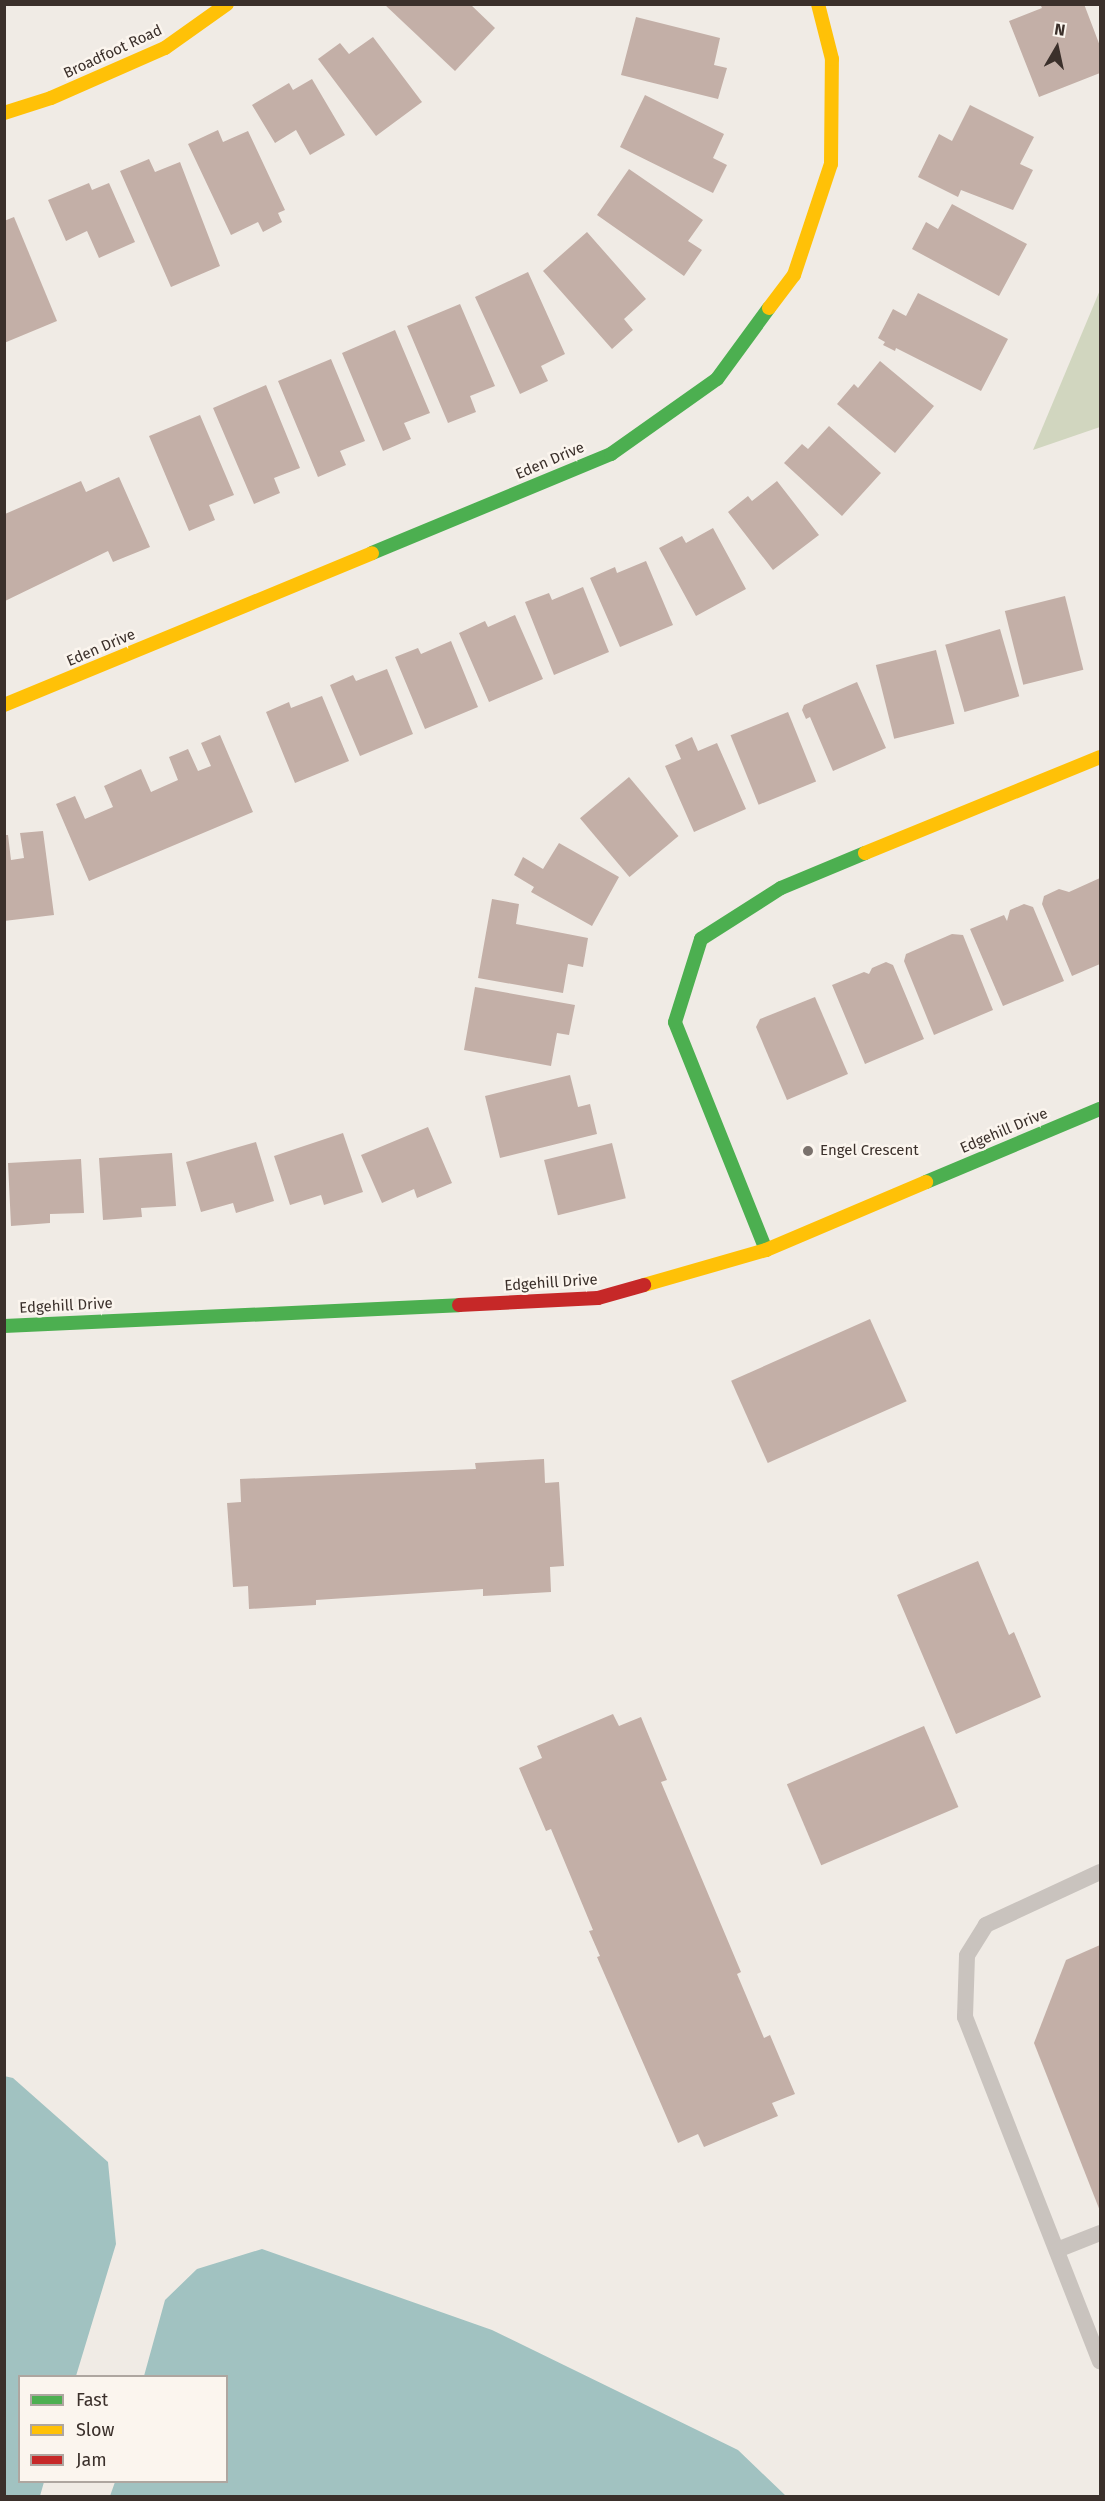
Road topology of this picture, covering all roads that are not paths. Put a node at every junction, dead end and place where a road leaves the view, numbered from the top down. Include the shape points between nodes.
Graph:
1 (227, 4) edge
2 (818, 4) edge
3 (4, 112) edge
4 (4, 705) edge
5 (1101, 757) edge
6 (1101, 1109) edge
7 (766, 1250) junction
8 (4, 1326) edge
9 (1101, 1872) edge
10 (1101, 2233) edge
11 (1057, 2250) junction
12 (1101, 2361) edge

1 - 3 street, Broadfoot Road via 165,48 51,98
2 - 4 street, Eden Drive via 832,59 831,164 794,275 717,379 611,454
5 - 7 street via 781,888 701,939 675,1022
6 - 7 street, Edgehill Drive
7 - 8 street, Edgehill Drive via 598,1298
9 - 11 lane via 986,1925 967,1956 965,2017
10 - 11 lane
11 - 12 lane

